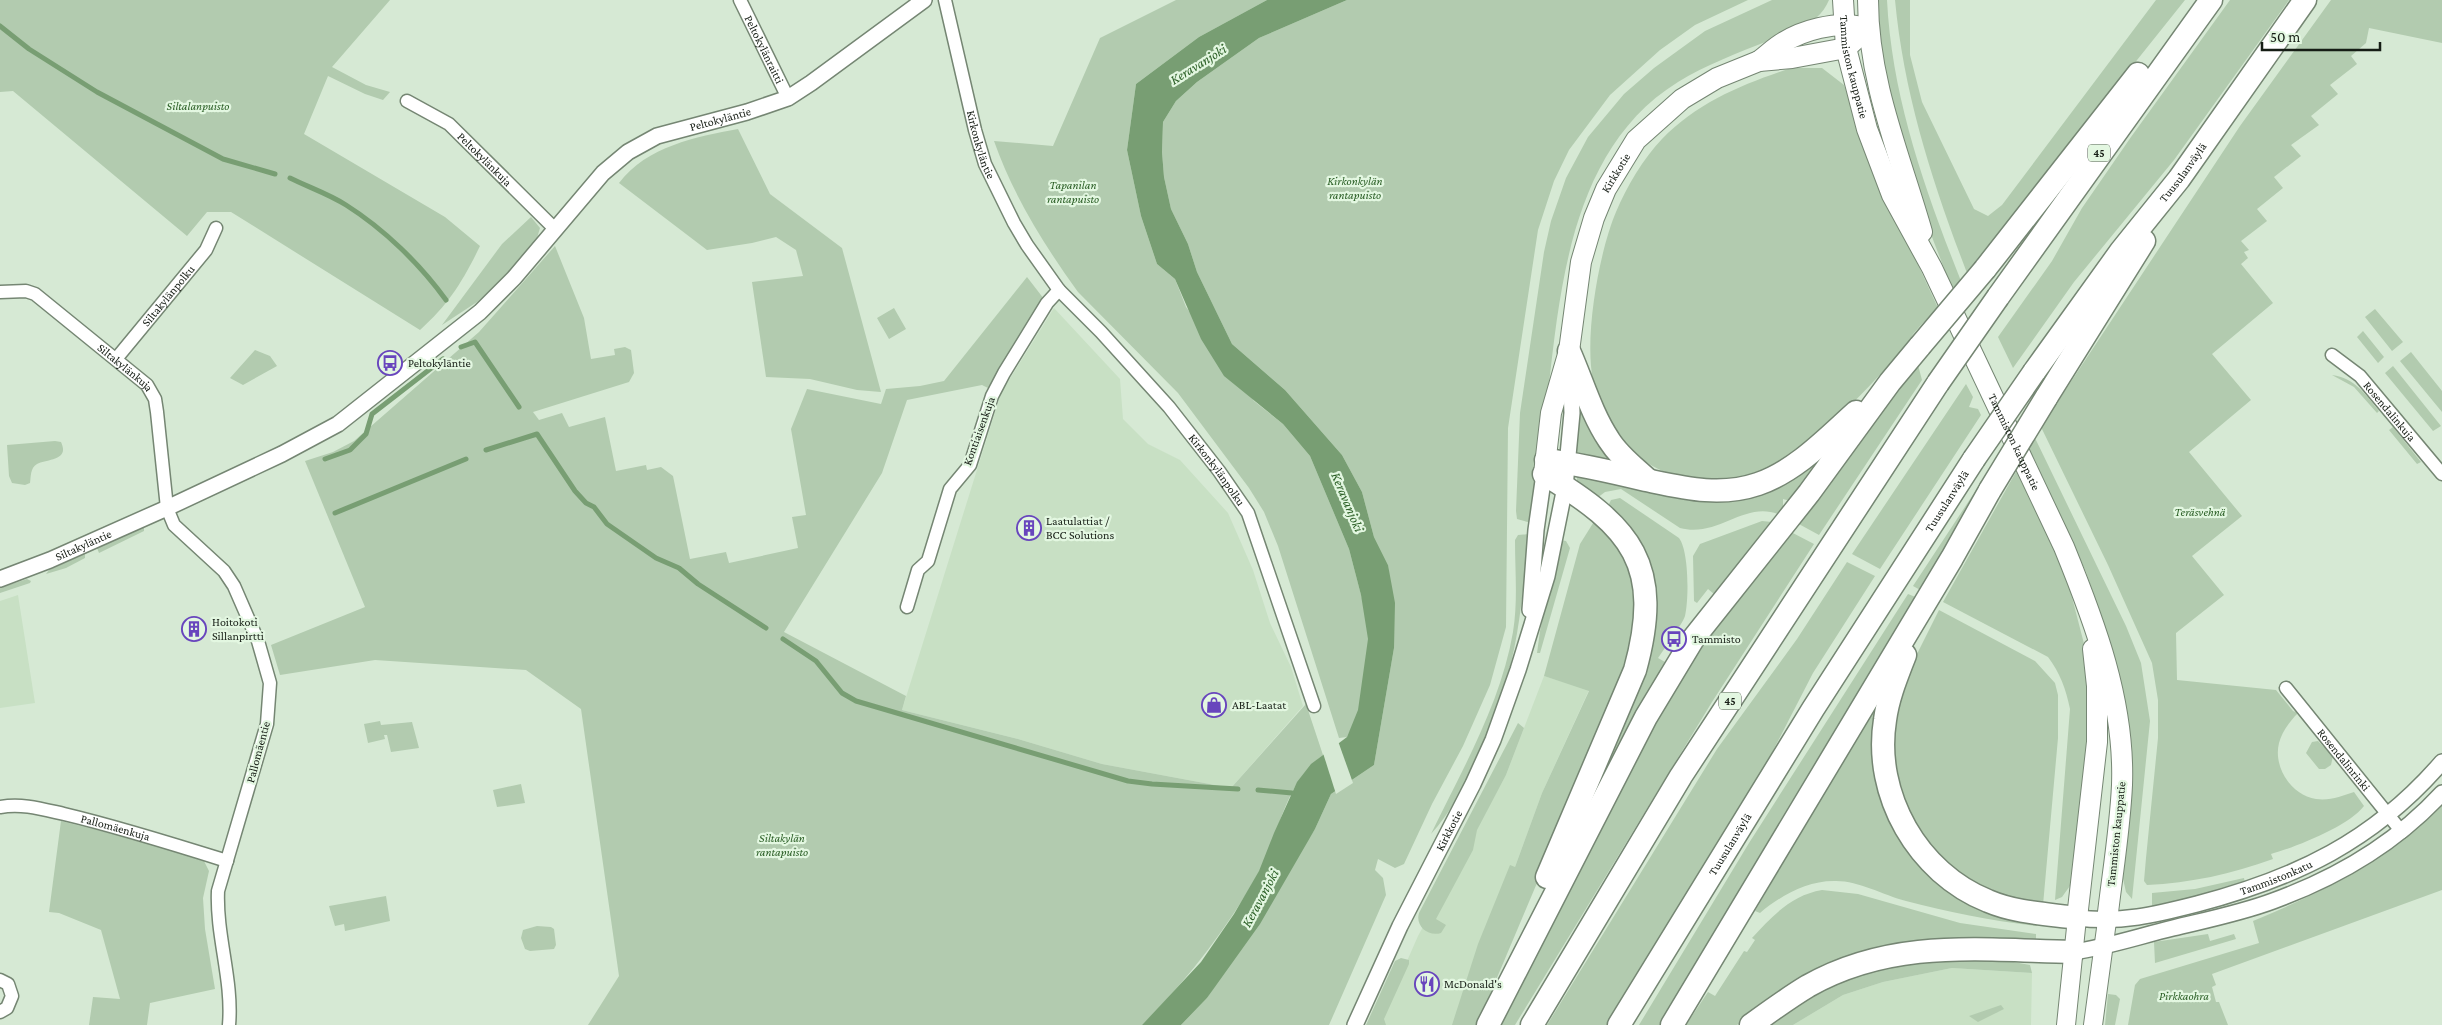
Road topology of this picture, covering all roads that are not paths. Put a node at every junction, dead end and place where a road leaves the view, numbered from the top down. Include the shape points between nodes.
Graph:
1 (740, 0) edge
2 (924, 0) edge
3 (945, 0) edge
4 (1843, 0) edge
5 (1868, 0) edge
6 (2305, 0) edge
7 (2207, 5) edge
8 (1844, 24) junction
9 (1868, 28) junction
10 (1846, 48) junction
11 (1759, 61) junction
12 (788, 98) junction
13 (407, 101) dead end
14 (2179, 179) junction
15 (216, 228) dead end
16 (554, 228) junction
17 (1932, 268) junction
18 (1049, 276) joint
19 (1059, 290) junction
20 (0, 292) edge
21 (1569, 350) junction
22 (2332, 356) dead end
23 (116, 360) junction
24 (1890, 382) junction
25 (1552, 466) junction
26 (2442, 474) edge
27 (1648, 480) junction
28 (1564, 487) junction
29 (167, 508) junction
30 (0, 579) edge
31 (907, 607) dead end
32 (1922, 607) junction
33 (2090, 617) junction
34 (1528, 631) junction
35 (2286, 688) dead end
36 (1314, 706) dead end
37 (2442, 762) edge
38 (2442, 794) edge
39 (0, 807) edge
40 (2389, 815) junction
41 (2402, 832) junction
42 (227, 861) junction
43 (2077, 918) junction
44 (2107, 921) junction
45 (2103, 947) junction
46 (2073, 952) junction
47 (0, 980) edge
48 (1509, 980) junction
49 (0, 1012) edge
50 (229, 1025) edge
51 (1355, 1025) edge
52 (1488, 1025) edge
53 (1532, 1025) edge
54 (1619, 1025) edge
55 (1672, 1025) edge
56 (1751, 1025) edge
57 (2066, 1025) edge
58 (2093, 1025) edge

1 - 12 street, Peltokylänraitti
2 - 12 street, Peltokyläntie
3 - 18 street, Kirkonkyläntie via 974,130 985,164 1027,246
4 - 8 main road, Tammiston kauppatie
5 - 9 main road, Tammiston kauppatie
6 - 14 highway, Tuusulanväylä
7 - 24 highway, bridge via 2152,57
7 - 53 highway, 45, bridge via 1938,383 1681,776
8 - 9 main road, Kirkkotie
8 - 10 main road, Tammiston kauppatie
8 - 11 main road, Kirkkotie via 1809,31 1784,42
9 - 10 main road
9 - 17 main road, Tammiston kauppatie via 1888,129 1909,187
10 - 11 main road, Kirkkotie
10 - 17 main road, Tammiston kauppatie via 1868,128 1892,195
11 - 21 main road, Kirkkotie via 1717,78 1682,99 1636,140 1617,168 1594,218 1581,262
12 - 16 street, Peltokyläntie via 657,136 628,152 603,173
13 - 16 street, Peltokylänkuja via 449,124
14 - 32 highway, bridge
14 - 54 highway, Tuusulanväylä, bridge via 2120,251 1974,459 1818,701
15 - 23 street, Siltakylänpolku via 206,250
16 - 29 street, Peltokyläntie via 514,278 480,312 338,424
17 - 33 main road, Tammiston kauppatie via 2064,547
18 - 19 street, Kirkonkylänpolku
19 - 31 street, Kontiaisenkuja via 1047,303 992,396 970,465 950,489 928,561 918,570
19 - 36 street, Kirkonkylänpolku via 1169,407 1248,513
20 - 23 street, Siltakylänkuja via 35,294
21 - 25 main road, Kirkkotie via 1551,413
21 - 27 highway via 1609,441
22 - 26 street, Rosendalinkuja via 2360,376
23 - 29 street, Siltakylänkuja via 147,385 155,399
24 - 27 highway via 1800,460 1759,484 1714,491 1683,489
24 - 48 highway via 1809,493 1693,639 1646,717
25 - 27 highway
25 - 28 highway
25 - 34 street, Kirkkotie via 1536,530
28 - 34 street, Kirkkotie via 1547,576
28 - 48 highway via 1612,522 1624,535 1643,577 1647,606 1643,641 1634,670 1533,911
29 - 30 street, Siltakyläntie
29 - 42 street, Pallomäentie via 174,526 224,571 234,586 258,641 270,683 267,724
32 - 43 highway via 1884,721 1886,772 1899,817 1931,863 1968,892 2012,909
32 - 55 highway
33 - 43 main road, Tammiston kauppatie via 2097,686 2097,742
33 - 44 main road, Tammiston kauppatie via 2113,683 2121,737 2122,786
34 - 51 street, Kirkkotie via 1493,740 1400,926
35 - 40 street, Rosendalinrinki
37 - 40 street, Tammistonkatu
38 - 41 street, Tammistonkatu
39 - 42 street, Pallomäenkuja via 22,805 74,816
40 - 41 street, Rosendalinrinki
40 - 44 street, Tammistonkatu via 2312,864 2264,884 2184,907 2133,919
41 - 45 street, Tammistonkatu via 2320,882 2272,902
42 - 50 street, Pallomäentie via 218,891 218,908 228,982
43 - 44 street, Tammistonkatu
43 - 46 main road, Tammiston kauppatie
44 - 45 main road, Tammiston kauppatie
45 - 46 street, Tammistonkatu
45 - 58 main road, Tammiston kauppatie
46 - 56 highway via 1925,949 1885,956 1808,986
46 - 57 main road, Tammiston kauppatie
47 - 49 street via 8,984 12,996 7,1008
48 - 52 highway

